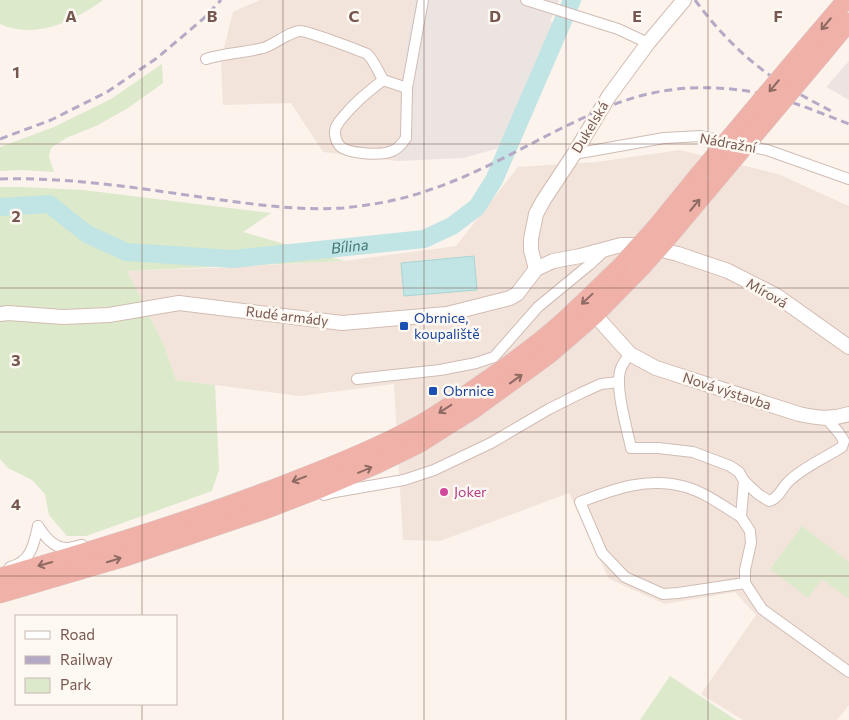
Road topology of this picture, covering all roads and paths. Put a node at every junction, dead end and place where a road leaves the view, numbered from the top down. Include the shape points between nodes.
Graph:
1 (423, 0) edge
2 (526, 0) edge
3 (684, 0) edge
4 (846, 0) edge
5 (849, 22) edge
6 (648, 44) junction
7 (813, 52) junction
8 (206, 59) dead end
9 (383, 80) junction
10 (407, 88) junction
11 (574, 154) junction
12 (849, 180) edge
13 (664, 230) junction
14 (606, 248) junction
15 (536, 269) junction
16 (0, 314) edge
17 (594, 315) junction
18 (849, 347) edge
19 (630, 354) junction
20 (357, 379) dead end
21 (619, 382) junction
22 (849, 414) edge
23 (827, 419) junction
24 (744, 481) junction
25 (265, 510) junction
26 (741, 517) junction
27 (191, 518) junction
28 (0, 570) edge
29 (0, 577) edge
30 (745, 583) junction
31 (0, 594) edge
32 (849, 672) edge

1 - 10 street
2 - 6 street via 618,29
3 - 6 street, Dukelská
4 -> 7 highway
5 - 7 highway
6 - 11 street, Dukelská via 609,96
13 -> 7 highway, bridge via 719,177
7 -> 13 highway, bridge via 700,173
8 - 9 street via 265,47 302,31 367,55
9 - 10 street
9 - 10 street via 354,104 337,125 334,133 339,146 359,153 382,154 402,145 406,138
11 - 12 street, Nádražní via 664,138 701,136 767,150
11 - 15 street, Dukelská via 535,219 531,239
13 - 17 highway, bridge via 642,267
13 -> 27 highway, bridge via 512,362 422,422 376,447 316,472
14 - 15 street via 553,261
14 - 18 street, Mírová via 641,245 728,271 777,296
14 - 20 street via 538,307 494,357 440,370
15 - 16 street, Rudé armády via 517,294 510,298 447,314 342,322 178,303 109,315
17 - 19 street, Nová výstavba
25 -> 17 highway via 419,444 529,370
19 - 21 street via 621,368
19 - 23 street, Nová výstavba via 666,371 798,414
21 - 24 street via 631,448 693,452 730,466
21 - 25 street via 601,384 580,393 491,443 434,470 404,480 335,492
22 - 23 street, Nová výstavba
23 - 24 street via 844,441 842,446 789,481 773,500 769,502
24 - 26 street
31 -> 25 highway
26 - 30 street via 750,531 752,543
26 - 30 street via 685,487 658,483 614,489 580,502 602,553 625,577 663,594
27 - 28 street via 166,521 87,545 64,548 45,537 38,526 29,556 16,566
27 -> 29 highway
30 - 32 street via 762,609

